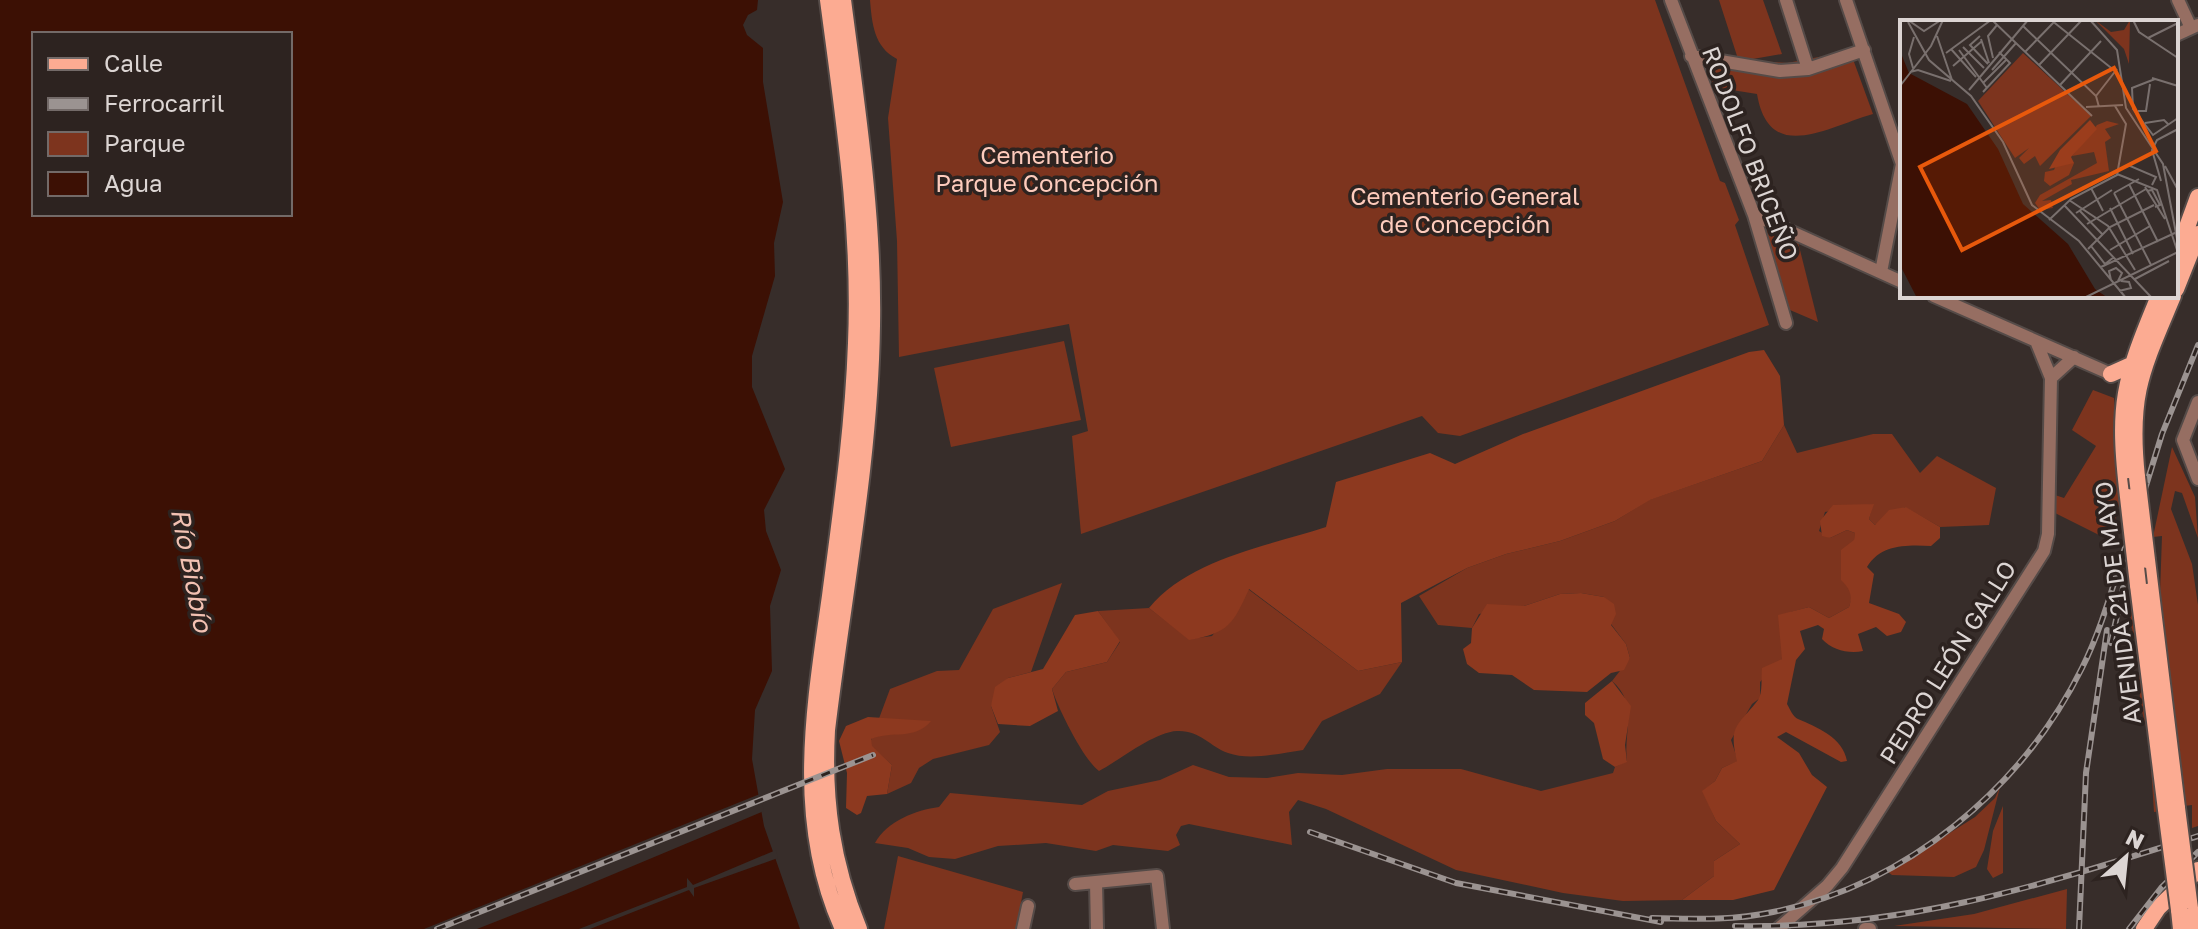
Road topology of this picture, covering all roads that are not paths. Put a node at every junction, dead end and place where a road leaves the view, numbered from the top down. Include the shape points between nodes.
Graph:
1 (828, 0) edge
2 (843, 0) edge
3 (1671, 0) edge
4 (1786, 0) edge
5 (1846, 0) edge
6 (2178, 0) edge
7 (2195, 27) edge
8 (1864, 50) junction
9 (1691, 56) junction
10 (1808, 69) junction
11 (1900, 158) edge
12 (1900, 174) edge
13 (2198, 197) edge
14 (1754, 215) junction
15 (2198, 234) edge
16 (2178, 252) edge
17 (1881, 272) junction
18 (1900, 281) edge
19 (2178, 284) edge
20 (1939, 298) edge
21 (2158, 298) edge
22 (2172, 298) edge
23 (1786, 323) dead end
24 (2036, 341) junction
25 (2074, 357) junction
26 (2131, 365) junction
27 (2111, 374) junction
28 (2051, 378) junction
29 (2124, 389) junction
30 (2197, 405) edge
31 (2198, 479) edge
32 (2172, 809) junction
33 (2195, 875) edge
34 (1096, 882) junction
35 (1075, 884) dead end
36 (1028, 906) dead end
37 (2184, 906) junction
38 (843, 929) edge
39 (859, 929) edge
40 (1023, 929) edge
41 (1097, 929) edge
42 (1163, 929) edge
43 (1778, 929) edge
44 (2144, 929) edge
45 (2181, 929) edge
46 (2193, 929) edge

1 - 38 main road via 854,215 857,342 810,775 818,854
2 - 39 main road via 866,184 872,327 865,434 825,778 832,846
3 - 9 street, RODOLFO BRICEÑO
4 - 10 street
5 - 8 street
6 - 7 street
8 - 10 street
8 - 11 street
9 - 10 street via 1780,71
9 - 14 street, RODOLFO BRICEÑO
12 - 17 street
13 - 16 main road
14 - 17 street
14 - 23 street, RODOLFO BRICEÑO
15 - 19 main road
17 - 18 street
20 - 24 street
21 - 26 main road, AVENIDA 21 DE MAYO
22 - 32 main road, AVENIDA 21 DE MAYO, bridge via 2135,397 2133,426
24 - 25 street
24 - 28 street, PEDRO LEÓN GALLO
25 - 27 street
25 - 28 street
26 - 27 main road
26 - 29 main road, AVENIDA 21 DE MAYO
27 - 29 main road
28 - 43 street, PEDRO LEÓN GALLO via 2044,551 1842,868
29 - 32 main road, AVENIDA 21 DE MAYO, bridge via 2121,424 2138,585
30 - 31 street via 2183,440
32 - 37 main road, AVENIDA 21 DE MAYO, bridge
33 - 44 main road via 2163,902
34 - 35 street
34 - 41 street
34 - 42 street via 1159,877
36 - 40 street
37 - 45 main road
37 - 46 main road

